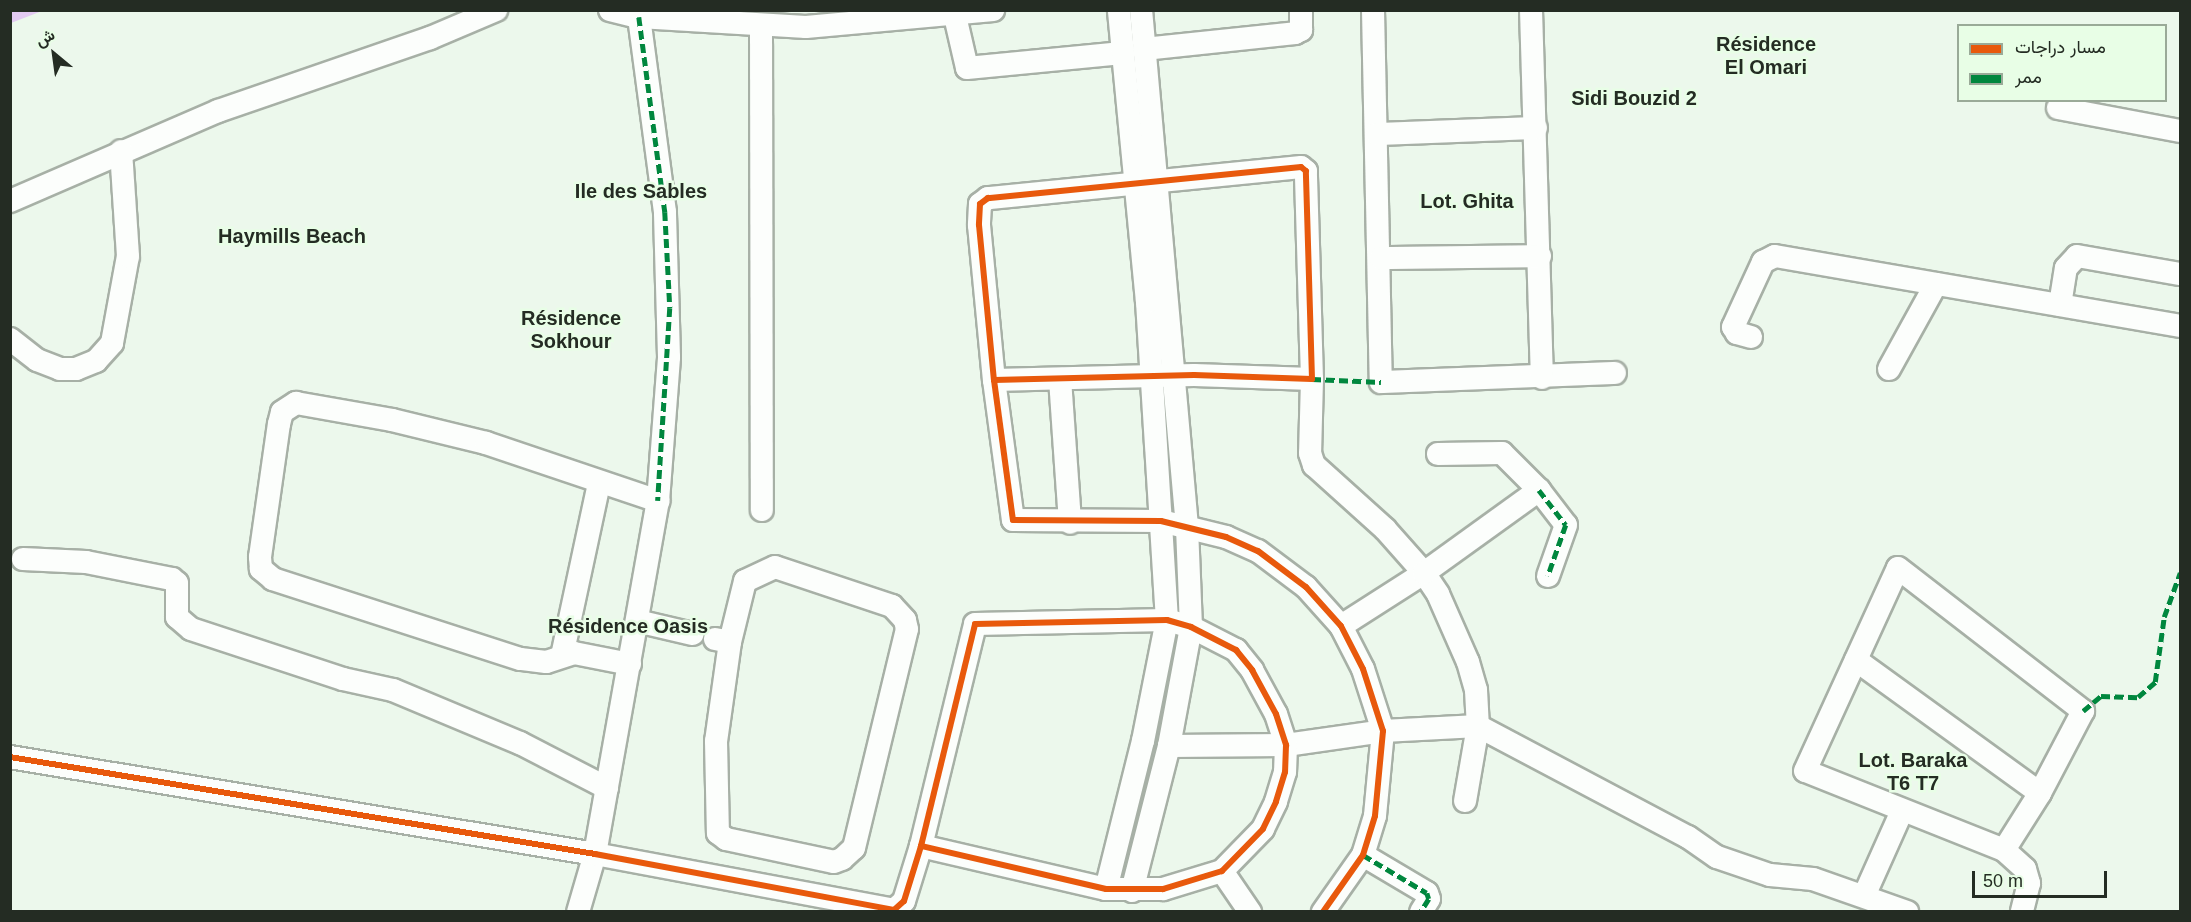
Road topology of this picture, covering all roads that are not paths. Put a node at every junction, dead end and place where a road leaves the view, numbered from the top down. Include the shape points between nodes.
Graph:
1 (496, 10) edge
2 (610, 10) edge
3 (993, 10) edge
4 (1119, 10) edge
5 (1141, 10) edge
6 (1301, 10) edge
7 (1373, 10) edge
8 (1532, 10) edge
9 (693, 15) edge
10 (955, 16) junction
11 (639, 17) junction
12 (804, 19) edge
13 (761, 25) junction
14 (1133, 51) junction
15 (2058, 108) dead end
16 (1536, 128) junction
17 (2181, 131) edge
18 (1377, 134) junction
19 (121, 151) junction
20 (1146, 182) junction
21 (10, 201) edge
22 (1540, 256) junction
23 (1381, 258) junction
24 (2181, 274) edge
25 (1936, 284) junction
26 (2060, 305) junction
27 (2181, 326) edge
28 (1751, 337) dead end
29 (10, 339) edge
30 (1889, 369) dead end
31 (1615, 373) dead end
32 (1162, 376) junction
33 (1542, 378) junction
34 (1060, 379) junction
35 (1312, 379) junction
36 (994, 380) junction
37 (1438, 454) dead end
38 (599, 483) junction
39 (1539, 490) junction
40 (658, 501) junction
41 (762, 510) dead end
42 (1161, 521) junction
43 (1070, 524) junction
44 (1187, 527) junction
45 (23, 558) dead end
46 (1424, 573) junction
47 (1548, 576) dead end
48 (1167, 620) junction
49 (637, 621) junction
50 (1341, 626) junction
51 (1191, 627) junction
52 (713, 638) junction
53 (562, 656) junction
54 (1856, 660) junction
55 (630, 664) junction
56 (1478, 726) junction
57 (1383, 731) junction
58 (1286, 745) junction
59 (1169, 746) junction
60 (10, 757) edge
61 (608, 789) junction
62 (2040, 793) junction
63 (1465, 801) dead end
64 (1902, 811) junction
65 (921, 846) junction
66 (2004, 850) junction
67 (596, 854) junction
68 (1363, 855) junction
69 (1222, 871) junction
70 (1106, 889) junction
71 (1132, 891) junction
72 (1864, 896) junction
73 (578, 912) edge
74 (1250, 912) edge
75 (1323, 912) edge
76 (1421, 912) edge
77 (1907, 912) edge
78 (2022, 912) edge

1 - 19 street via 430,38 218,111
2 - 11 street
3 - 10 street
4 - 14 street
5 - 14 street
6 - 14 street via 1301,30 1295,33
7 - 18 street
8 - 16 street
9 - 11 street
9 - 13 street
10 - 12 street
10 - 14 street via 968,68
11 - 40 street via 665,212 670,308
12 - 13 street
13 - 41 street
14 - 20 street
15 - 17 street
16 - 18 street
16 - 22 street
18 - 23 street
19 - 21 street
19 - 29 street via 128,256 112,343 96,361 76,369 60,369 38,360
20 - 32 street
20 - 35 street via 1304,168
20 - 36 street via 988,198 980,204
22 - 23 street
22 - 33 street
23 - 33 street via 1381,382
24 - 26 street via 2077,256 2066,268
25 - 26 street
25 - 28 street via 1771,257 1761,266 1733,327 1737,333
25 - 30 street
26 - 27 street
31 - 33 street
32 - 34 street
32 - 35 street
32 - 42 street
32 - 44 street
34 - 36 street
34 - 43 street
35 - 46 street via 1310,453 1314,465 1385,529
36 - 43 street via 1011,518
37 - 39 street via 1502,453
38 - 40 street
38 - 53 street
38 - 53 street via 486,443 392,420 296,403 282,412 279,424 260,557 266,574 287,586 520,659 546,662
39 - 46 street
39 - 47 street via 1566,525
40 - 49 street
42 - 43 street
42 - 44 street
42 - 48 street
44 - 50 street via 1258,551 1306,587
44 - 51 street
45 - 61 street via 86,562 172,579 177,583 177,617 191,629 343,679 393,690 520,743
46 - 50 street
46 - 56 street via 1438,594 1468,662 1476,690
48 - 51 street
48 - 65 street via 975,624
48 - 70 street via 1143,741
49 - 52 street
49 - 55 street
50 - 57 street via 1363,669
51 - 58 street via 1236,650 1276,714
51 - 59 street
52 - 52 street via 745,581 775,567 892,606 905,620 904,641 850,855 834,862 726,839 718,833
53 - 55 street via 574,653
54 - 62 street
54 - 62 street via 1898,568 2083,711
54 - 64 street via 1805,771
55 - 61 street
56 - 57 street
56 - 63 street
56 - 72 street via 1717,856 1770,875 1813,879
57 - 58 street
57 - 68 street via 1375,816
58 - 59 street
58 - 69 street via 1285,772 1263,829
59 - 71 street
60 - 67 street
61 - 67 street
62 - 66 street
64 - 66 street
64 - 72 street
65 - 67 street via 904,901 894,910
65 - 70 street
66 - 78 street via 2025,869 2029,883
67 - 73 street
68 - 75 street
68 - 76 street via 1427,893 1429,899
69 - 71 street via 1163,890
69 - 74 street
70 - 71 street
72 - 77 street

